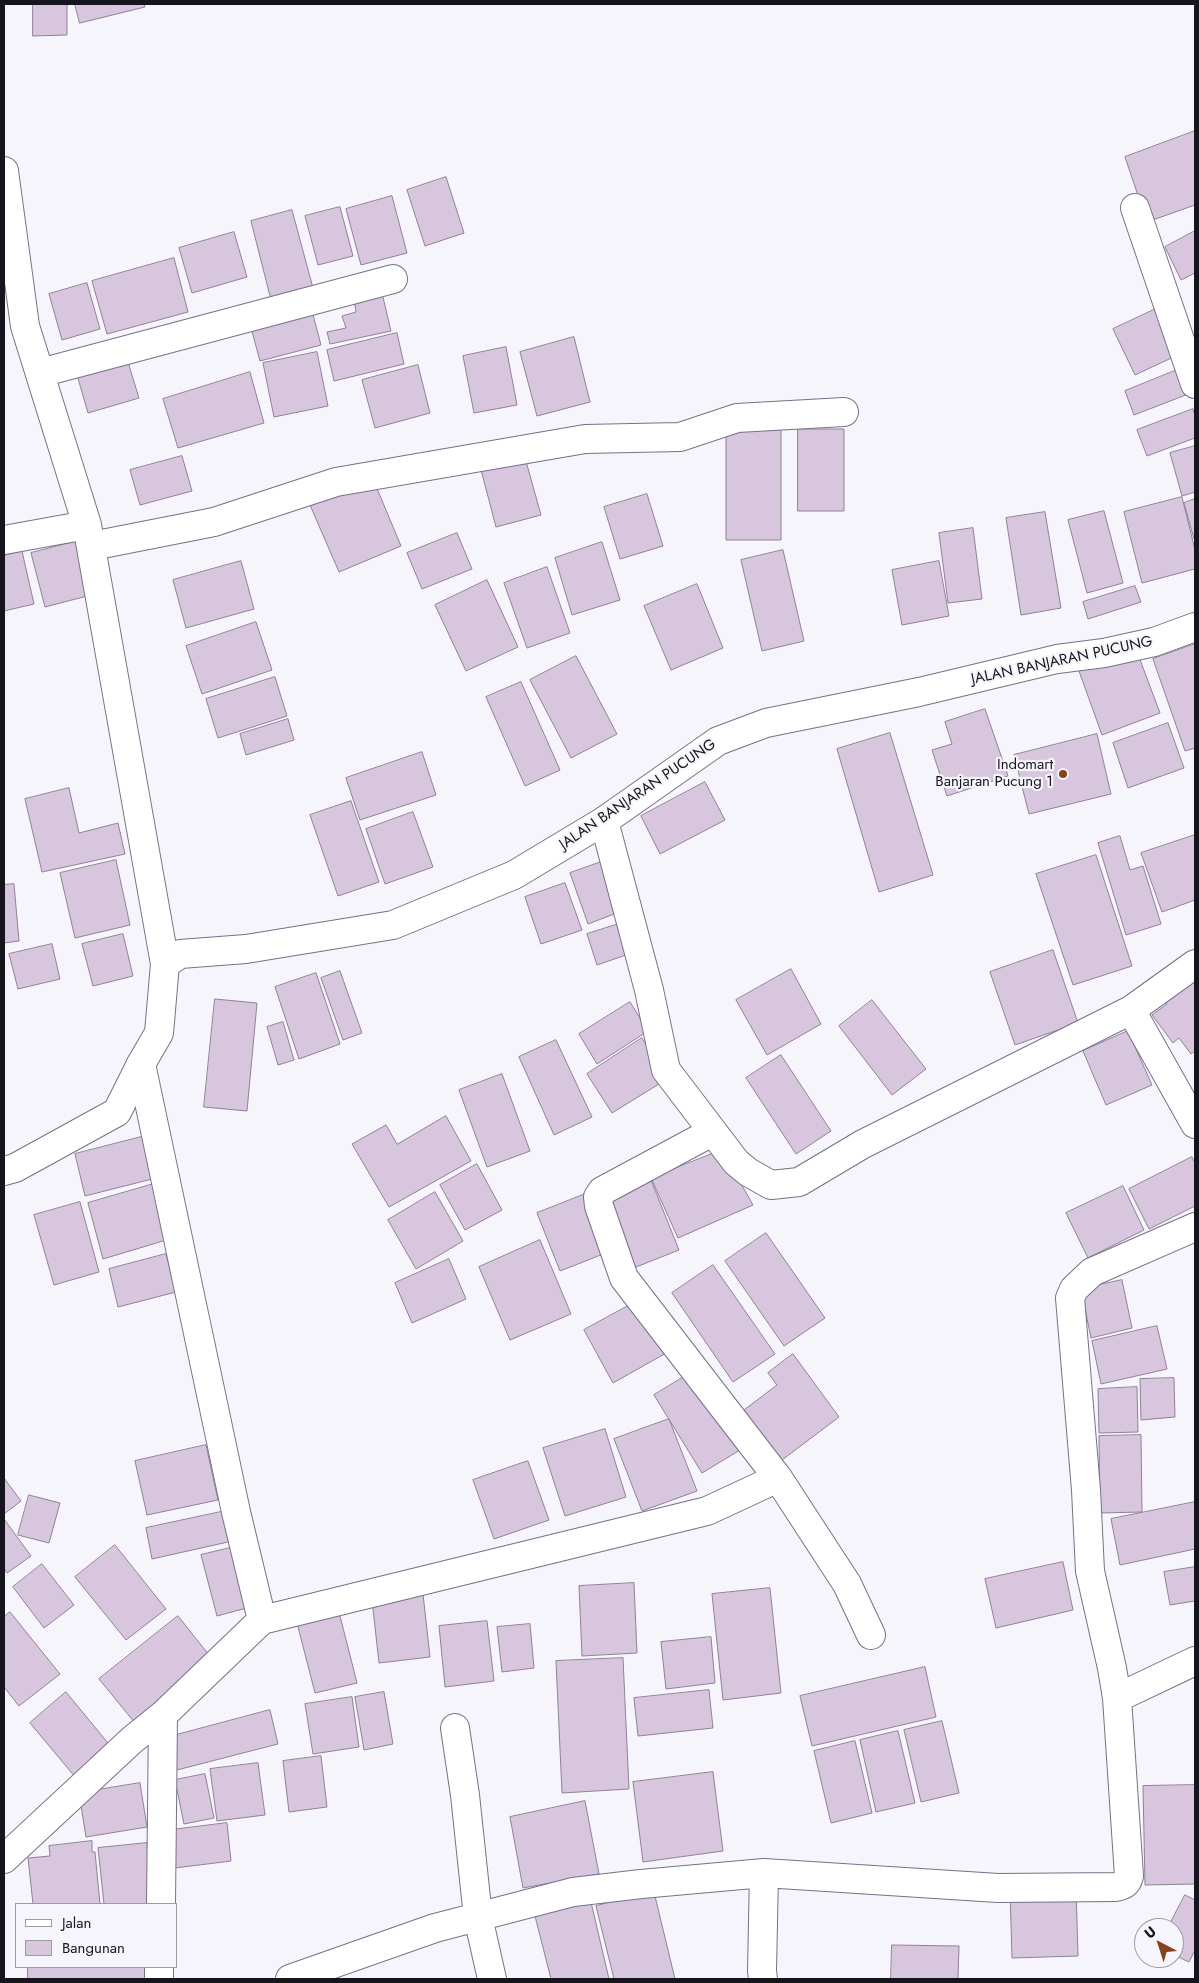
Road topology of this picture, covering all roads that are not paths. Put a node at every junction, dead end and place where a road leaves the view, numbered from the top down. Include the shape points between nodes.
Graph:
1 (4, 171) edge
2 (1135, 208) dead end
3 (393, 279) dead end
4 (40, 373) junction
5 (1195, 384) edge
6 (844, 412) dead end
7 (90, 536) junction
8 (4, 540) edge
9 (1195, 627) edge
10 (604, 821) junction
11 (165, 964) junction
12 (1195, 964) edge
13 (1131, 1010) junction
14 (140, 1064) junction
15 (1195, 1124) edge
16 (712, 1132) junction
17 (4, 1171) edge
18 (1195, 1227) edge
19 (778, 1478) junction
20 (262, 1620) junction
21 (871, 1635) dead end
22 (1195, 1660) edge
23 (1117, 1698) junction
24 (163, 1715) junction
25 (455, 1728) dead end
26 (4, 1859) edge
27 (764, 1874) junction
28 (161, 1903) edge
29 (478, 1917) junction
30 (337, 1971) edge
31 (290, 1979) edge
32 (492, 1979) edge
33 (763, 1979) edge

1 - 4 street via 25,326
2 - 5 street
3 - 4 street
4 - 7 street
6 - 7 street via 737,418 680,437 586,439 336,482 214,522
7 - 8 street
7 - 11 street
9 - 10 street, JALAN BANJARAN PUCUNG via 1154,642 1057,659 919,692 766,723 718,740
10 - 11 street, JALAN BANJARAN PUCUNG via 514,875 392,925 246,949 180,954
10 - 16 street via 649,990 666,1070
11 - 14 street via 159,1033
12 - 13 street
13 - 15 street
13 - 16 street via 863,1144 799,1182 771,1185 761,1180 736,1162
14 - 17 street via 117,1112
14 - 20 street
16 - 19 street via 602,1192 598,1201 624,1278
18 - 23 street via 1092,1272 1074,1289 1070,1298 1090,1571
19 - 20 street via 707,1511
19 - 21 street via 847,1584
20 - 24 street
22 - 23 street
23 - 27 street via 1129,1876 1123,1885 998,1888
24 - 26 street
24 - 28 street
25 - 29 street
27 - 29 street via 573,1892
27 - 33 street
29 - 30 street via 435,1928
29 - 32 street
30 - 31 street

